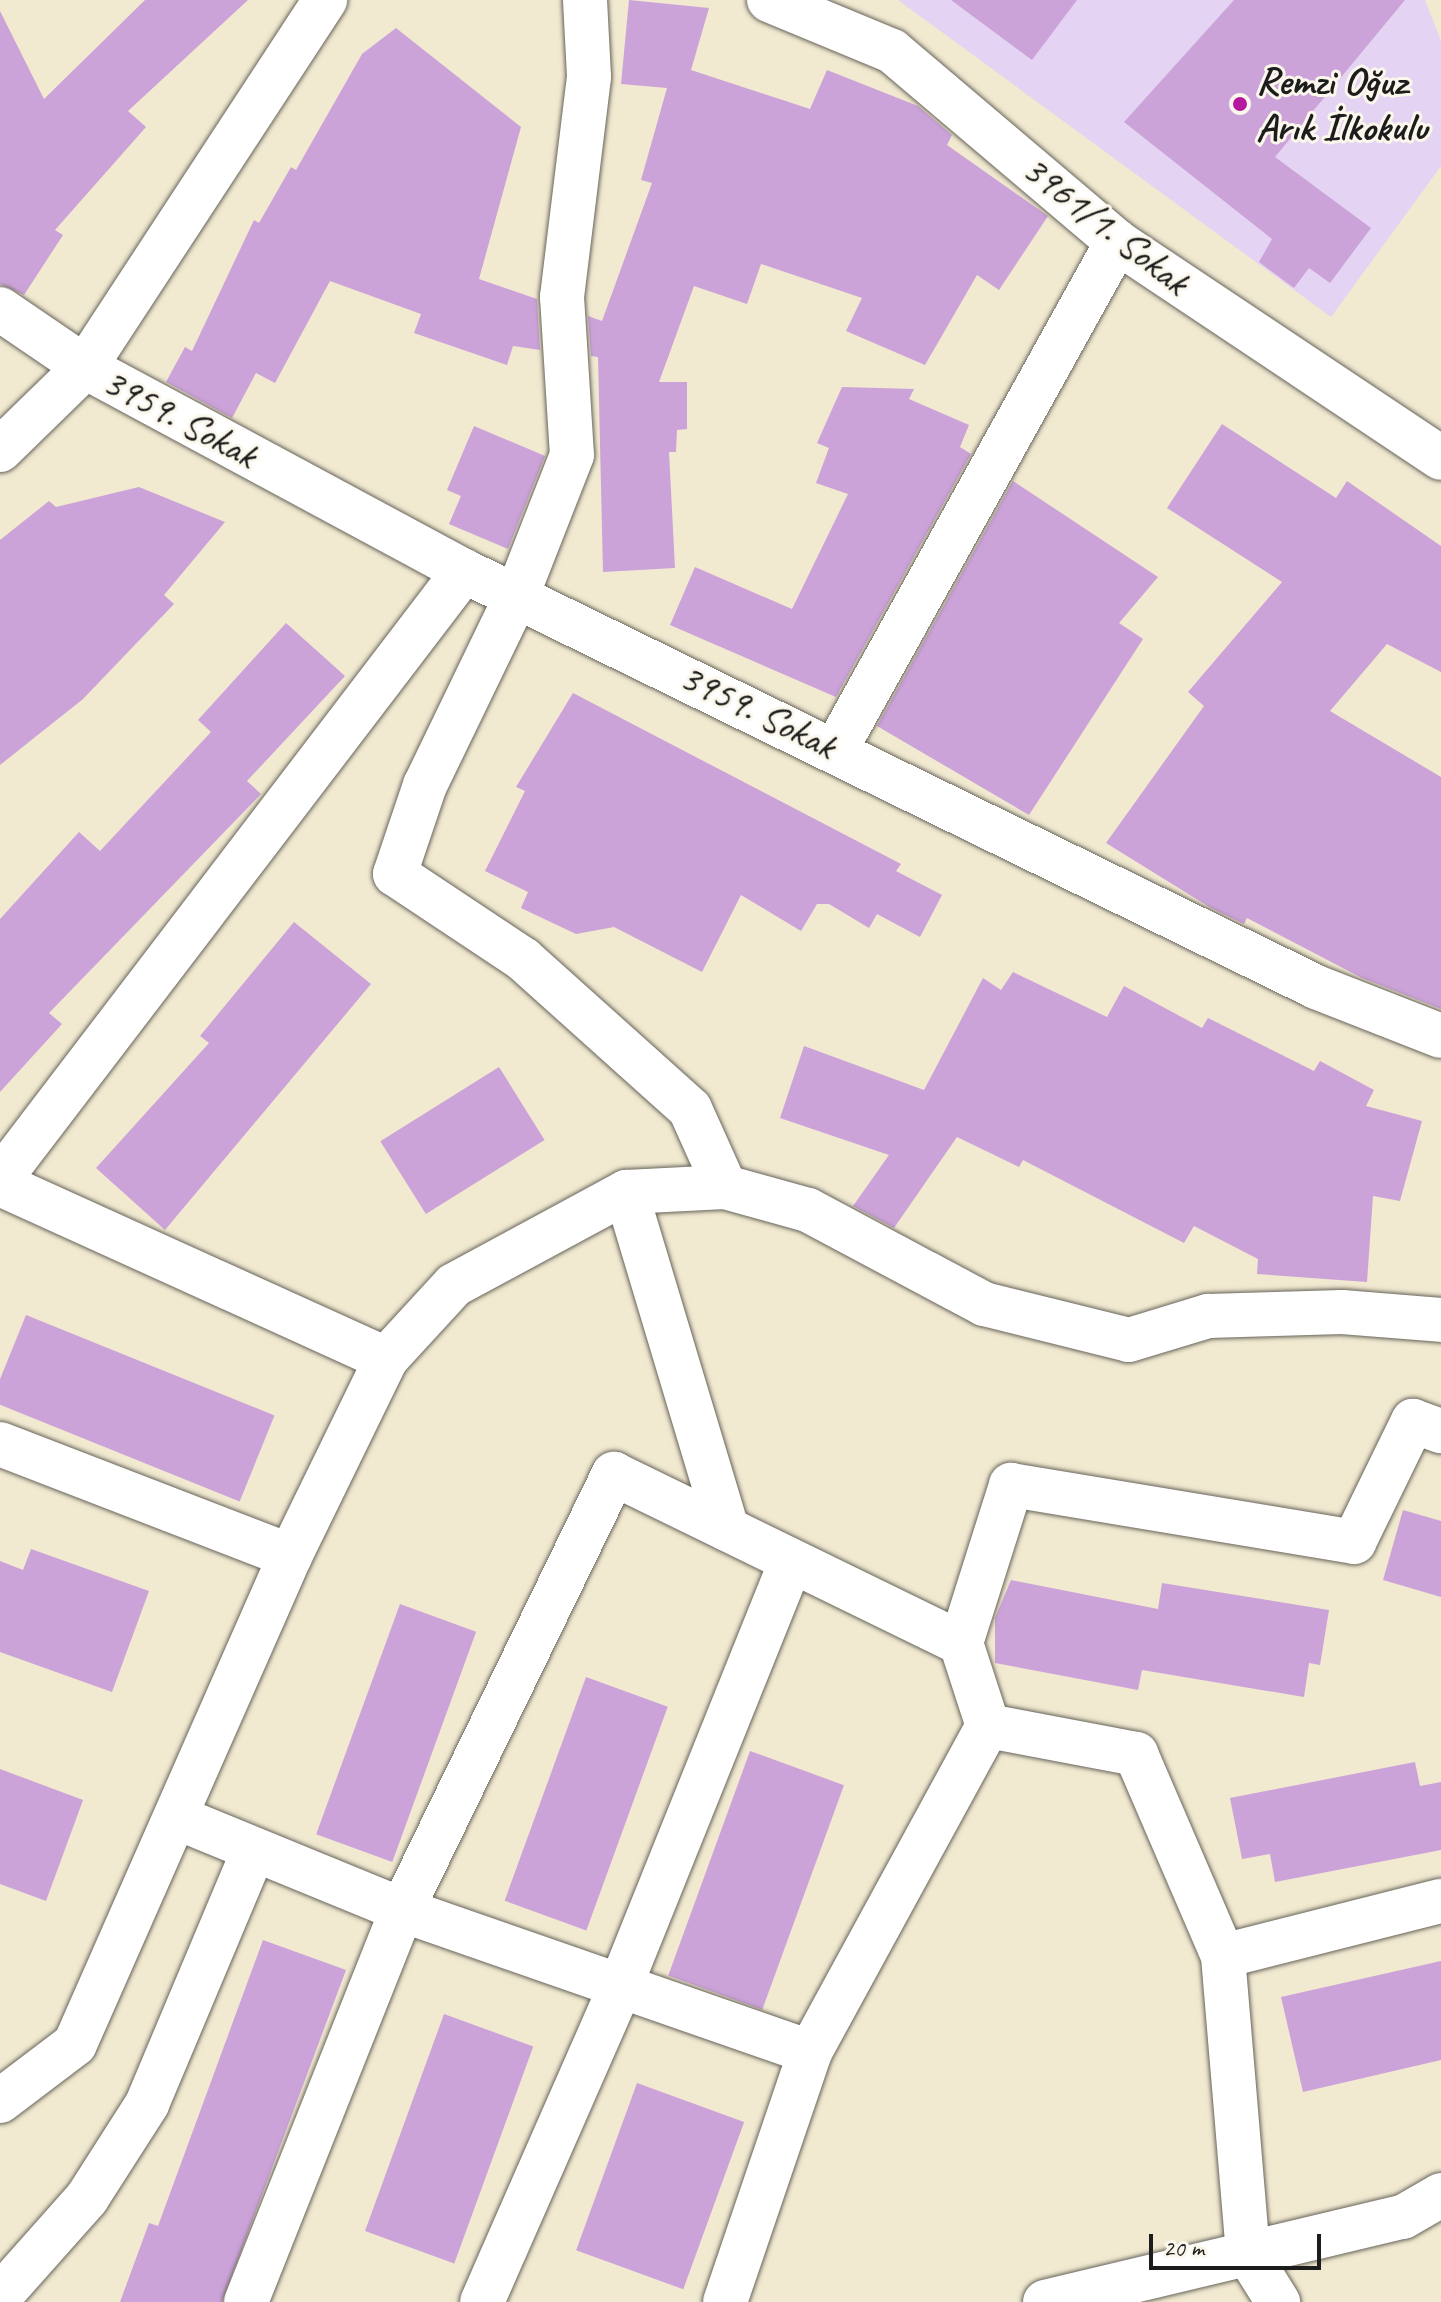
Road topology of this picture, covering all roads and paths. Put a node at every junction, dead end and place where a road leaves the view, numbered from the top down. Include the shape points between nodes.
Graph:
1 (325, 0) edge
2 (585, 0) edge
3 (769, 0) edge
4 (1117, 242) junction
5 (0, 309) edge
6 (85, 367) junction
7 (0, 450) edge
8 (1441, 458) edge
9 (464, 571) junction
10 (517, 595) junction
11 (836, 749) junction
12 (1441, 1036) edge
13 (0, 1182) edge
14 (725, 1187) junction
15 (626, 1192) junction
16 (1441, 1320) edge
17 (386, 1359) junction
18 (1441, 1431) edge
19 (0, 1444) edge
20 (727, 1529) junction
21 (290, 1556) junction
22 (791, 1561) junction
23 (961, 1643) junction
24 (988, 1726) junction
25 (178, 1818) junction
26 (252, 1854) junction
27 (1441, 1901) edge
28 (402, 1910) junction
29 (1223, 1956) junction
30 (620, 1987) junction
31 (810, 2052) junction
32 (0, 2101) edge
33 (1441, 2195) edge
34 (1248, 2254) junction
35 (0, 2296) edge
36 (246, 2302) edge
37 (482, 2302) edge
38 (725, 2302) edge
39 (1045, 2302) edge
40 (1278, 2302) edge

1 - 6 street
2 - 10 street via 589,77 562,297 572,455
3 - 4 street, 3961/1. Sokak via 892,51
4 - 8 street, 3961/1. Sokak
4 - 11 street
5 - 6 street, 3959. Sokak
6 - 7 street
6 - 9 street, 3959. Sokak
9 - 10 street, 3959. Sokak
9 - 13 street
10 - 11 street, 3959. Sokak
10 - 14 street via 425,785 395,874 523,959 690,1109
11 - 12 street, 3959. Sokak via 1316,987
13 - 17 street
14 - 15 street
14 - 16 street via 808,1210 984,1304 1129,1340 1208,1316 1342,1312
15 - 17 street via 454,1285
15 - 20 street
17 - 21 street
18 - 23 street via 1413,1421 1354,1542 1011,1485
19 - 21 street
20 - 22 street
20 - 28 street via 614,1474
21 - 25 street
22 - 23 street
22 - 30 street
23 - 24 street
24 - 29 street via 1136,1754
24 - 31 street
25 - 26 street
25 - 32 street via 75,2044
26 - 28 street
26 - 35 street via 147,2104 87,2198
27 - 29 street
28 - 30 street
28 - 36 street
29 - 34 street
30 - 31 street
30 - 37 street
31 - 38 street
33 - 34 street via 1403,2217
34 - 39 street
34 - 40 street

